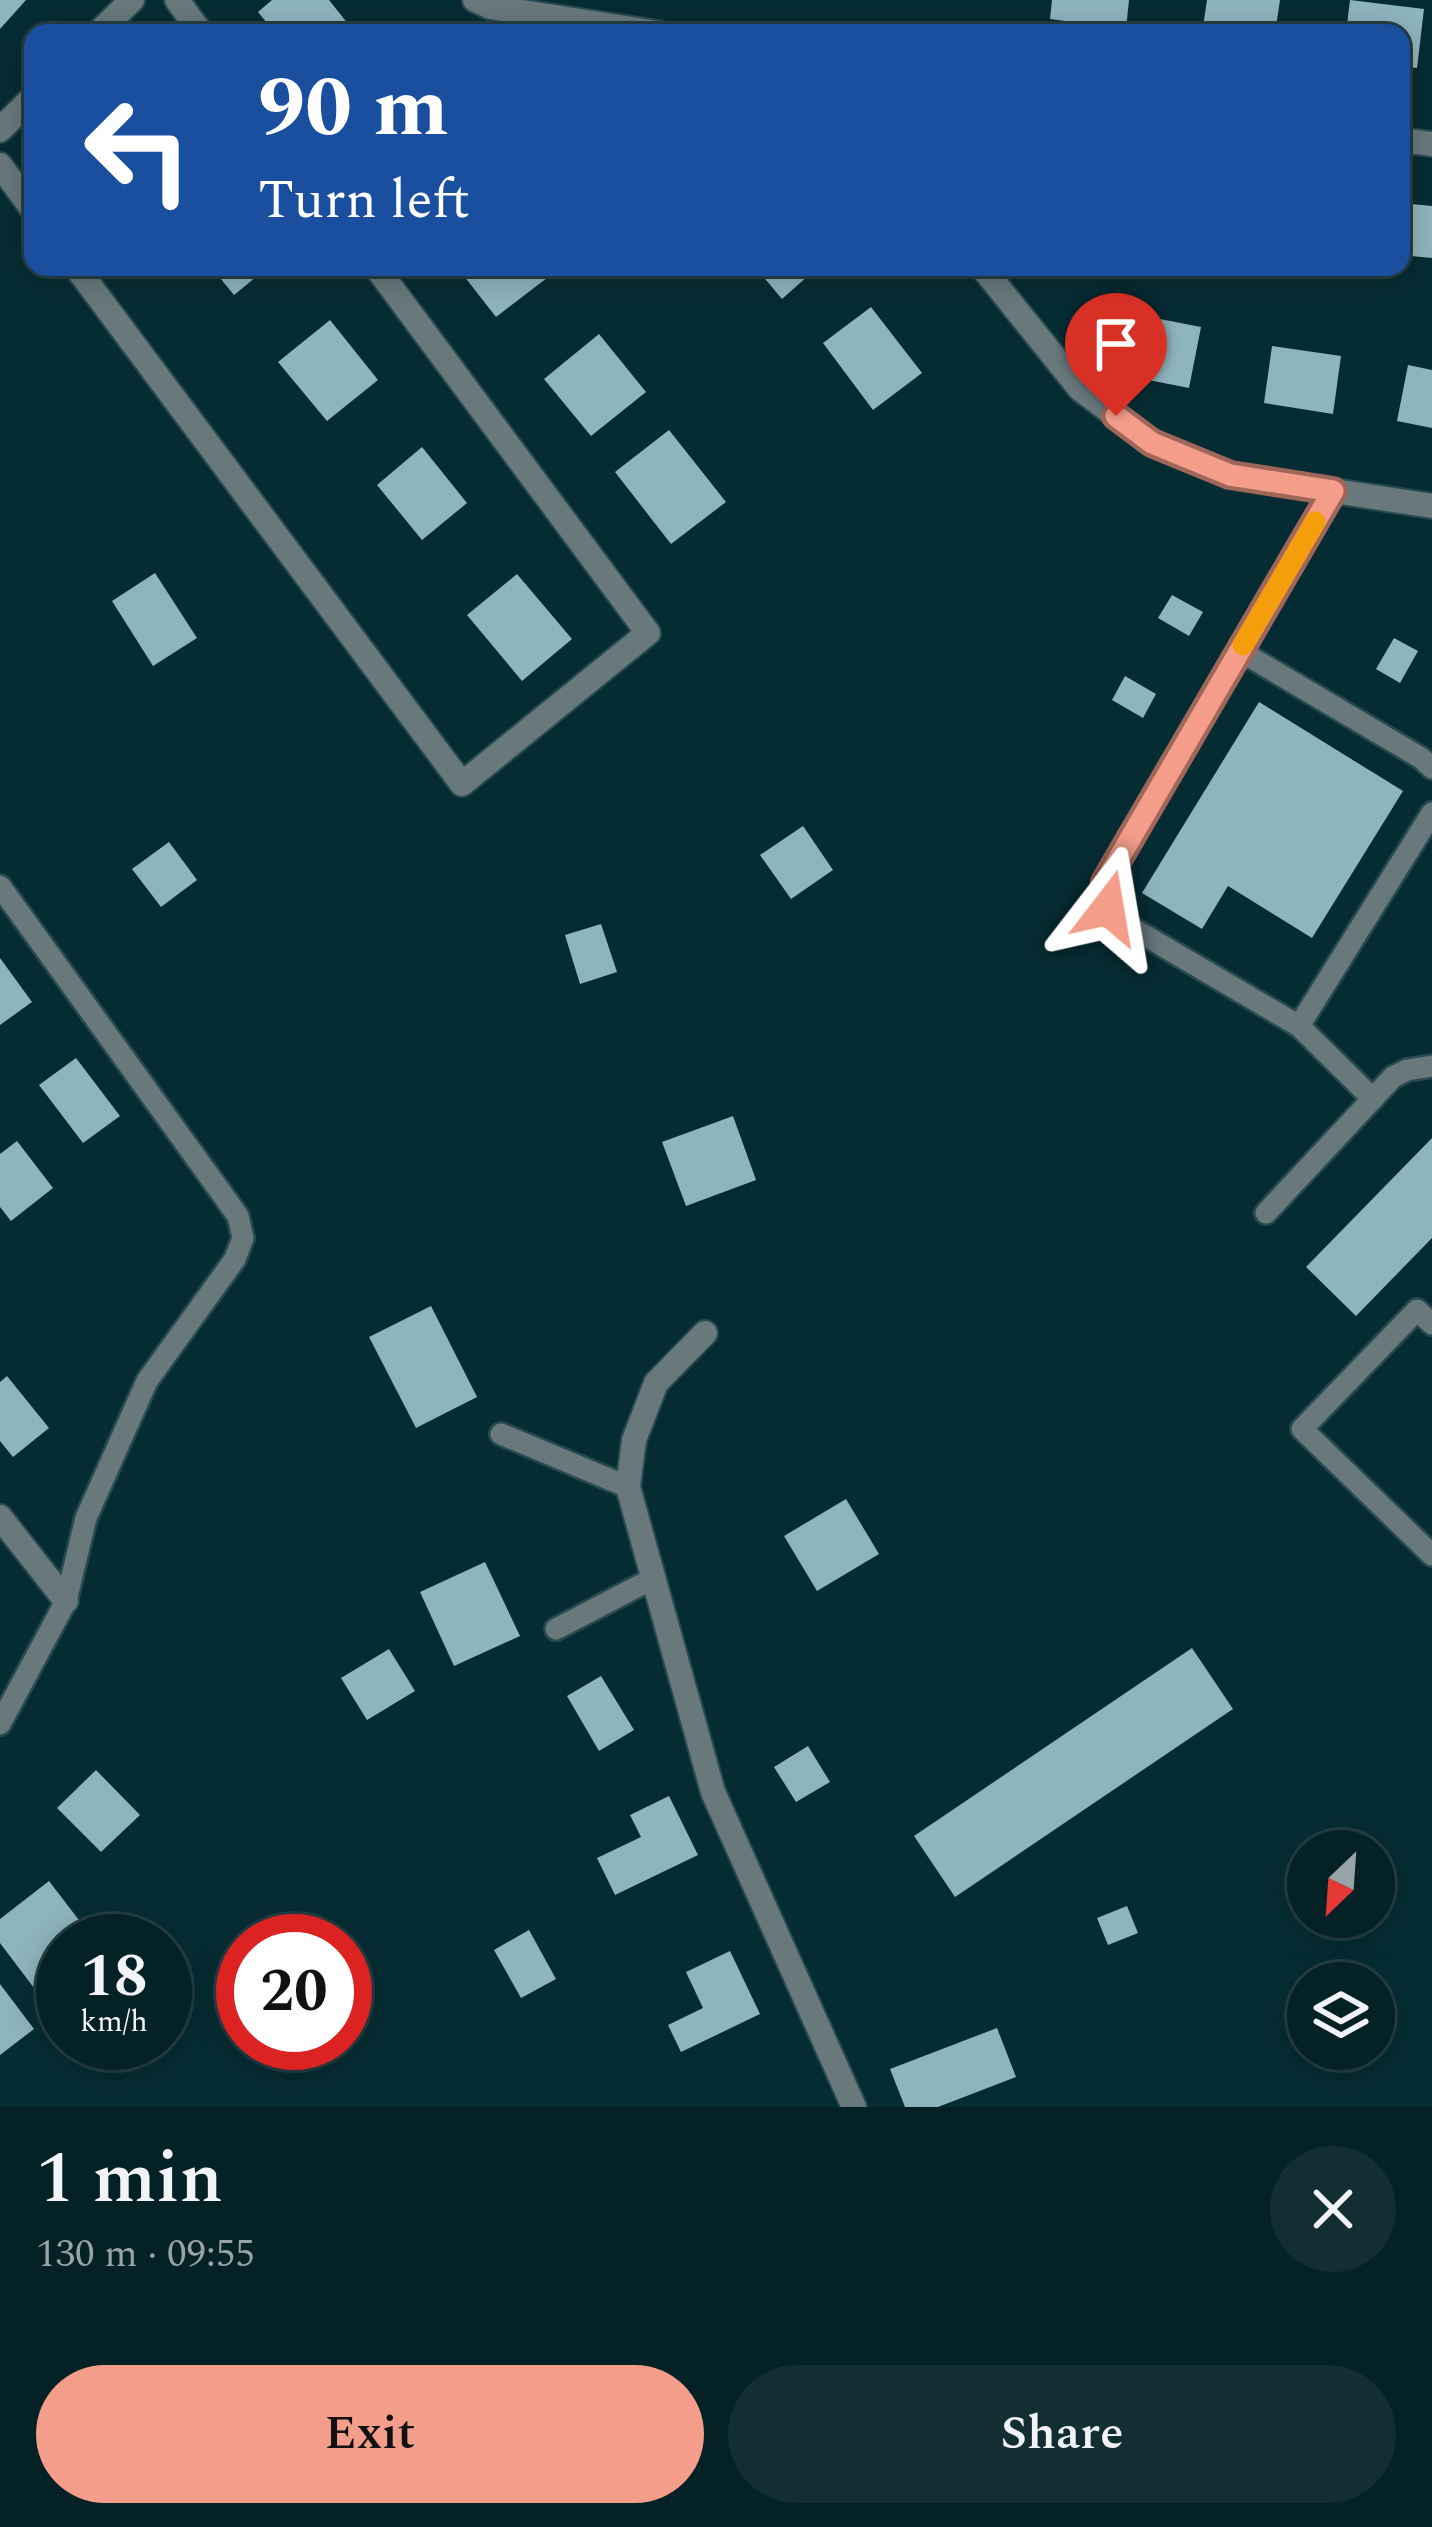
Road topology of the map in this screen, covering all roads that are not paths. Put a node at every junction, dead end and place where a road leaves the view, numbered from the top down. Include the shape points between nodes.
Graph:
1 (132, 0) edge
2 (475, 0) edge
3 (107, 24) edge
4 (600, 24) edge
5 (24, 106) edge
6 (0, 130) edge
7 (0, 165) edge
8 (24, 198) edge
9 (83, 276) edge
10 (383, 276) edge
11 (989, 276) edge
12 (1333, 491) junction
13 (1432, 506) edge
14 (1240, 651) junction
15 (1432, 767) edge
16 (1432, 813) edge
17 (0, 886) edge
18 (1299, 1026) junction
19 (1432, 1066) edge
20 (1373, 1099) junction
21 (1266, 1213) dead end
22 (1432, 1324) edge
23 (705, 1333) dead end
24 (501, 1434) dead end
25 (628, 1487) junction
26 (0, 1517) edge
27 (1432, 1555) edge
28 (652, 1579) junction
29 (66, 1601) junction
30 (556, 1629) dead end
31 (0, 1724) edge
32 (854, 2107) edge

1 - 3 street
2 - 4 street
5 - 6 street
7 - 8 street
9 - 10 street via 462,784 648,633
11 - 12 street via 1080,388 1152,443 1230,475
12 - 13 street
12 - 14 lane
14 - 15 lane
14 - 18 lane via 1105,882 1104,900 1115,918
16 - 18 lane
17 - 29 lane via 238,1216 243,1238 147,1382 86,1518
18 - 20 lane
19 - 20 lane via 1393,1077
20 - 21 lane
22 - 27 lane via 1417,1310 1302,1429
23 - 25 street via 656,1383 634,1440
24 - 25 lane
25 - 28 street
26 - 29 street
28 - 30 lane
28 - 32 street via 713,1792
29 - 31 lane

